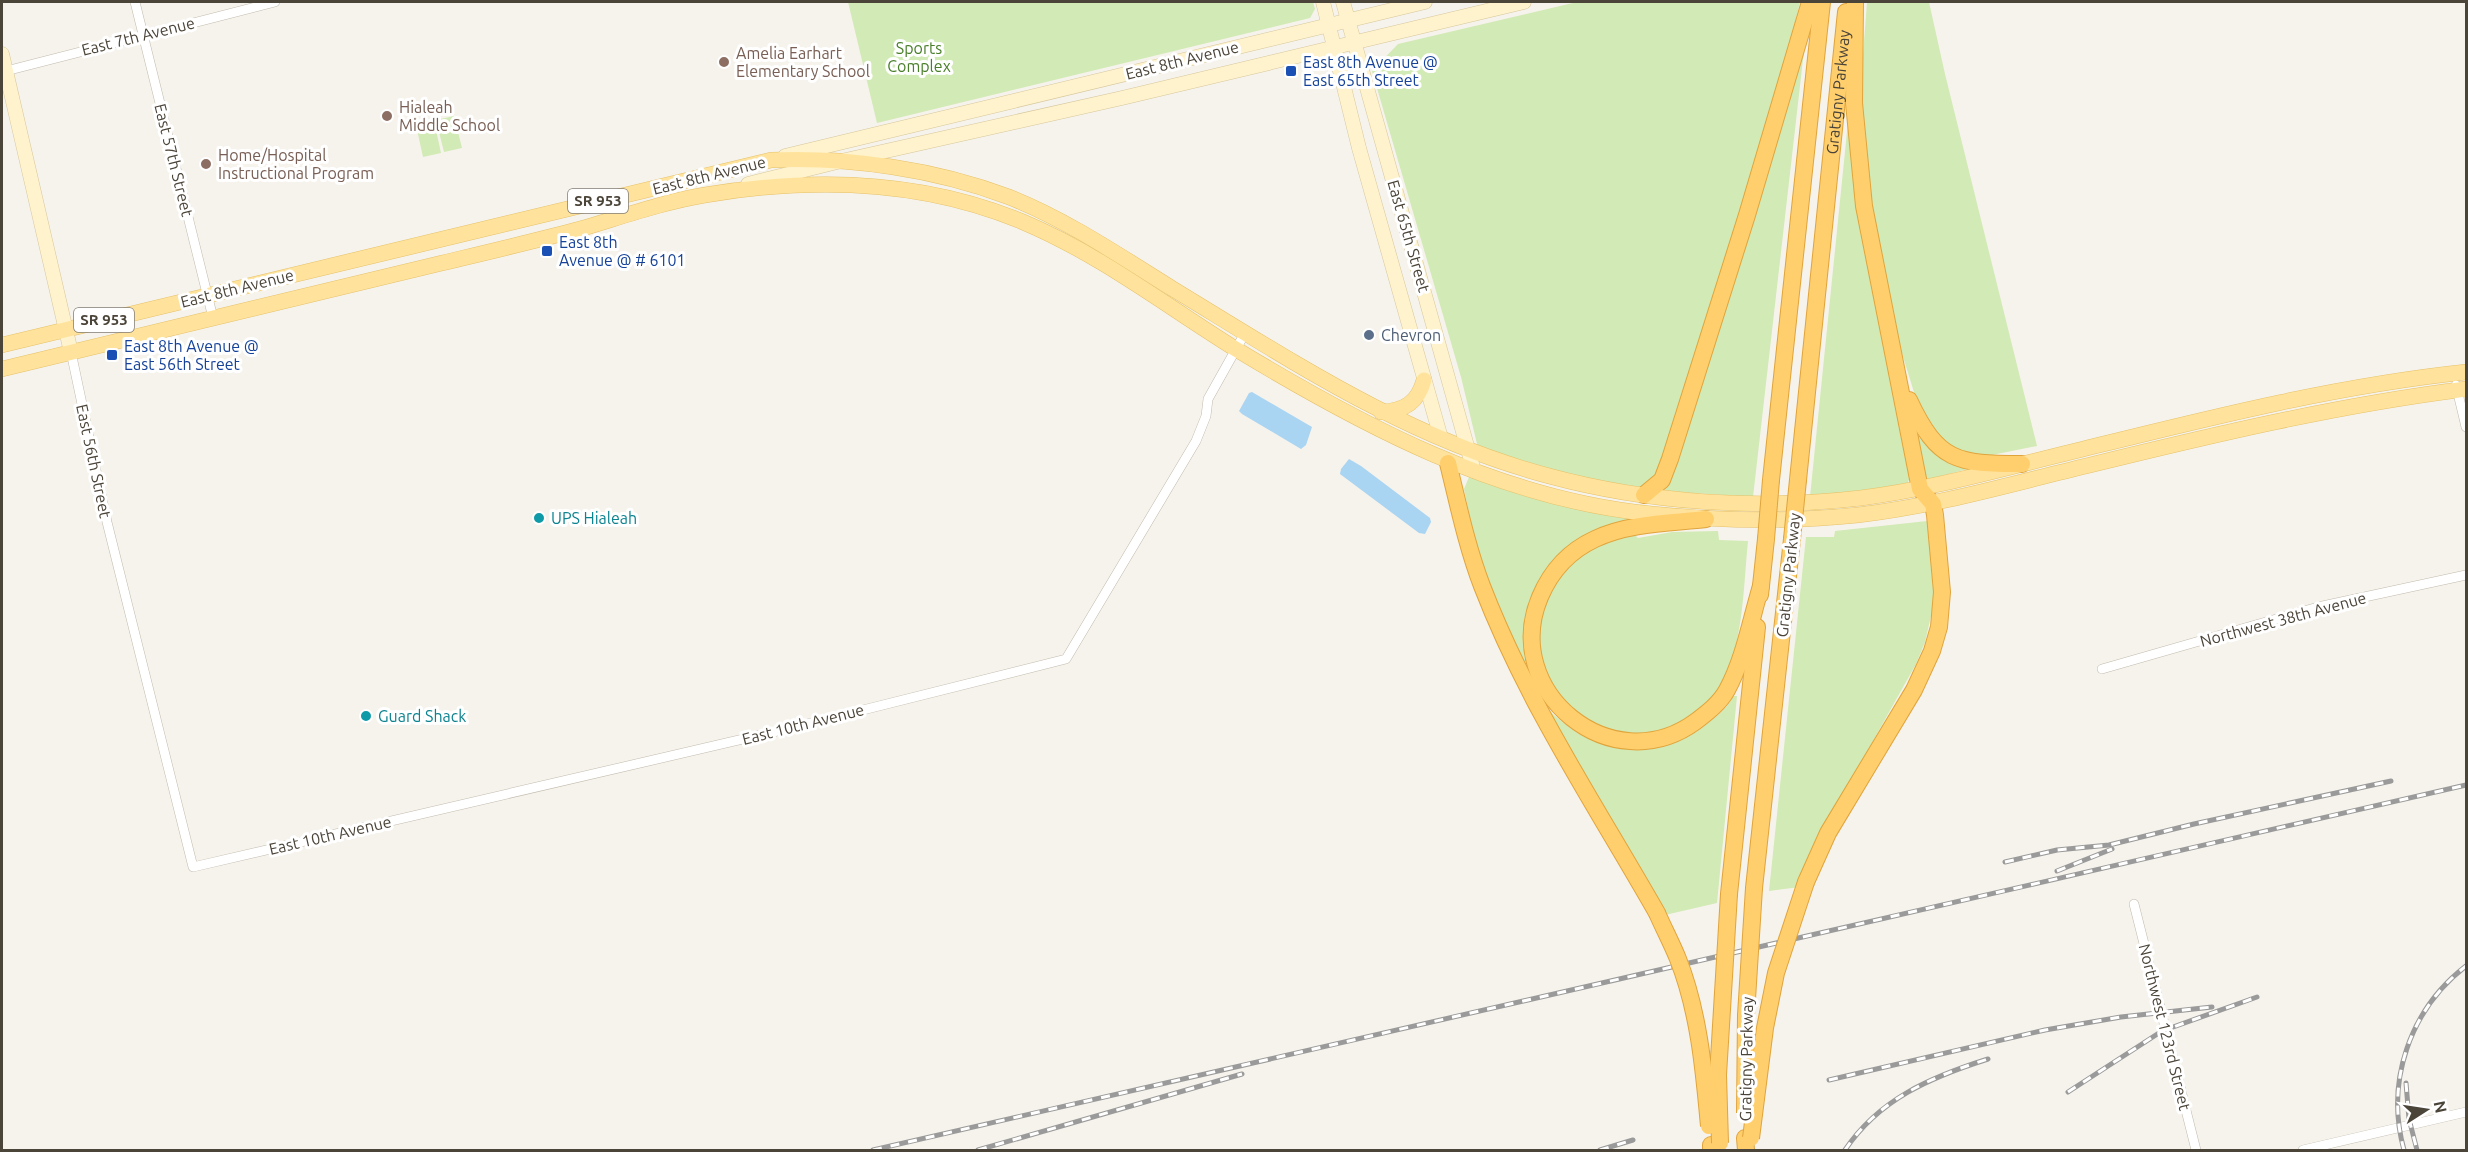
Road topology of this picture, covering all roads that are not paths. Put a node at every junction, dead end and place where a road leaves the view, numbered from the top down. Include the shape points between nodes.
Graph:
1 (135, 2) edge
2 (275, 2) edge
3 (1323, 2) edge
4 (1343, 2) edge
5 (1425, 2) edge
6 (1524, 2) edge
7 (1810, 2) edge
8 (1822, 2) edge
9 (1848, 2) edge
10 (1855, 2) edge
11 (1347, 20) junction
12 (1329, 25) junction
13 (143, 35) junction
14 (1354, 42) junction
15 (1334, 47) junction
16 (2, 54) edge
17 (4, 71) edge
18 (1117, 76) junction
19 (1122, 98) junction
20 (771, 160) junction
21 (837, 162) junction
22 (636, 192) junction
23 (702, 196) junction
24 (640, 212) junction
25 (425, 243) junction
26 (430, 266) junction
27 (207, 296) junction
28 (213, 318) junction
29 (67, 330) junction
30 (1245, 333) junction
31 (2, 345) edge
32 (1236, 348) junction
33 (71, 352) junction
34 (2, 369) edge
35 (2460, 373) edge
36 (1897, 377) junction
37 (1424, 380) junction
38 (2462, 390) edge
39 (1379, 412) junction
40 (2466, 427) edge
41 (1441, 438) junction
42 (1468, 451) junction
43 (1448, 463) junction
44 (2022, 464) junction
45 (1474, 471) junction
46 (1920, 489) junction
47 (1644, 495) junction
48 (1933, 504) junction
49 (1706, 519) junction
50 (2466, 575) edge
51 (1761, 586) junction
52 (2102, 669) dead end
53 (193, 867) joint
54 (2134, 904) dead end
55 (2466, 1112) edge
56 (1748, 1144) edge
57 (1716, 1147) edge
58 (2196, 1150) edge
59 (2304, 1150) edge

1 - 13 street, East 57th Street
2 - 13 street, East 7th Avenue
3 - 12 main road, East 65th Street
4 - 11 main road, East 65th Street
5 - 11 main road, SR 953
6 - 14 main road, SR 953
7 - 47 highway via 1670,459 1662,480
8 - 51 highway, Gratigny Parkway, bridge
9 - 56 highway, Gratigny Parkway, bridge via 1754,888 1746,1015
10 - 36 highway via 1854,103 1864,206
11 - 12 main road, East 8th Avenue / SR 953
11 - 14 main road, East 65th Street
12 - 15 main road, East 65th Street
12 - 18 main road, East 8th Avenue / SR 953
13 - 17 street, East 7th Avenue
13 - 27 street, East 57th Street
14 - 15 main road, SR 953
14 - 42 main road, East 65th Street
15 - 19 main road, East 8th Avenue / SR 953
15 - 37 main road, East 65th Street
16 - 17 main road, East 56th Street
17 - 29 main road, East 56th Street
18 - 19 main road
18 - 20 main road, East 8th Avenue / SR 953
19 - 21 main road, East 8th Avenue / SR 953
20 - 21 main road
20 - 22 main road, East 8th Avenue / SR 953
21 - 23 main road, East 8th Avenue / SR 953
21 - 30 main road via 936,176 1018,201 1113,251
22 - 24 main road
22 - 25 main road, East 8th Avenue / SR 953
23 - 24 main road, East 8th Avenue / SR 953
23 - 32 main road via 833,184 889,186 980,206 1062,241
24 - 26 main road, East 8th Avenue / SR 953
25 - 26 main road
25 - 27 main road, East 8th Avenue / SR 953
26 - 28 main road, East 8th Avenue / SR 953
27 - 28 street, East 57th Street
27 - 29 main road, East 8th Avenue / SR 953
28 - 33 main road, East 8th Avenue / SR 953
29 - 31 main road, East 8th Avenue / SR 953
29 - 33 main road, East 56th Street
30 - 32 street, East 10th Avenue
30 - 39 main road
32 - 43 main road via 1350,415
32 - 53 street, East 10th Avenue via 1208,399 1196,441 1066,659
33 - 34 main road, East 8th Avenue / SR 953
33 - 53 street, East 56th Street via 107,522
35 - 38 street
35 - 44 main road via 2257,408
36 - 44 highway via 1920,425 1947,454 1966,461
36 - 46 highway
37 - 39 main road via 1412,404
37 - 41 main road, East 65th Street
38 - 40 street
38 - 48 main road via 2316,413 2216,434
39 - 41 main road
41 - 42 main road
41 - 43 main road, East 65th Street
42 - 45 main road, East 65th Street
42 - 47 main road via 1552,477
43 - 45 main road
43 - 57 highway, bridge via 1482,585 1525,682 1657,913 1679,961 1693,1010
44 - 46 main road
45 - 49 main road via 1587,503
46 - 47 main road via 1803,502 1692,501
46 - 48 highway
48 - 49 main road via 1811,519
48 - 56 highway, bridge via 1941,562 1939,627 1914,690 1828,833 1806,882 1776,973
49 - 51 highway via 1631,528 1596,538 1574,551 1548,578 1536,606 1531,633 1533,663 1545,690 1581,726 1600,735 1659,739 1684,730 1709,712 1727,690
50 - 52 street, Northwest 38th Avenue via 2318,607
51 - 57 highway, Gratigny Parkway, bridge via 1729,894
54 - 58 street, Northwest 123rd Street
55 - 59 street

